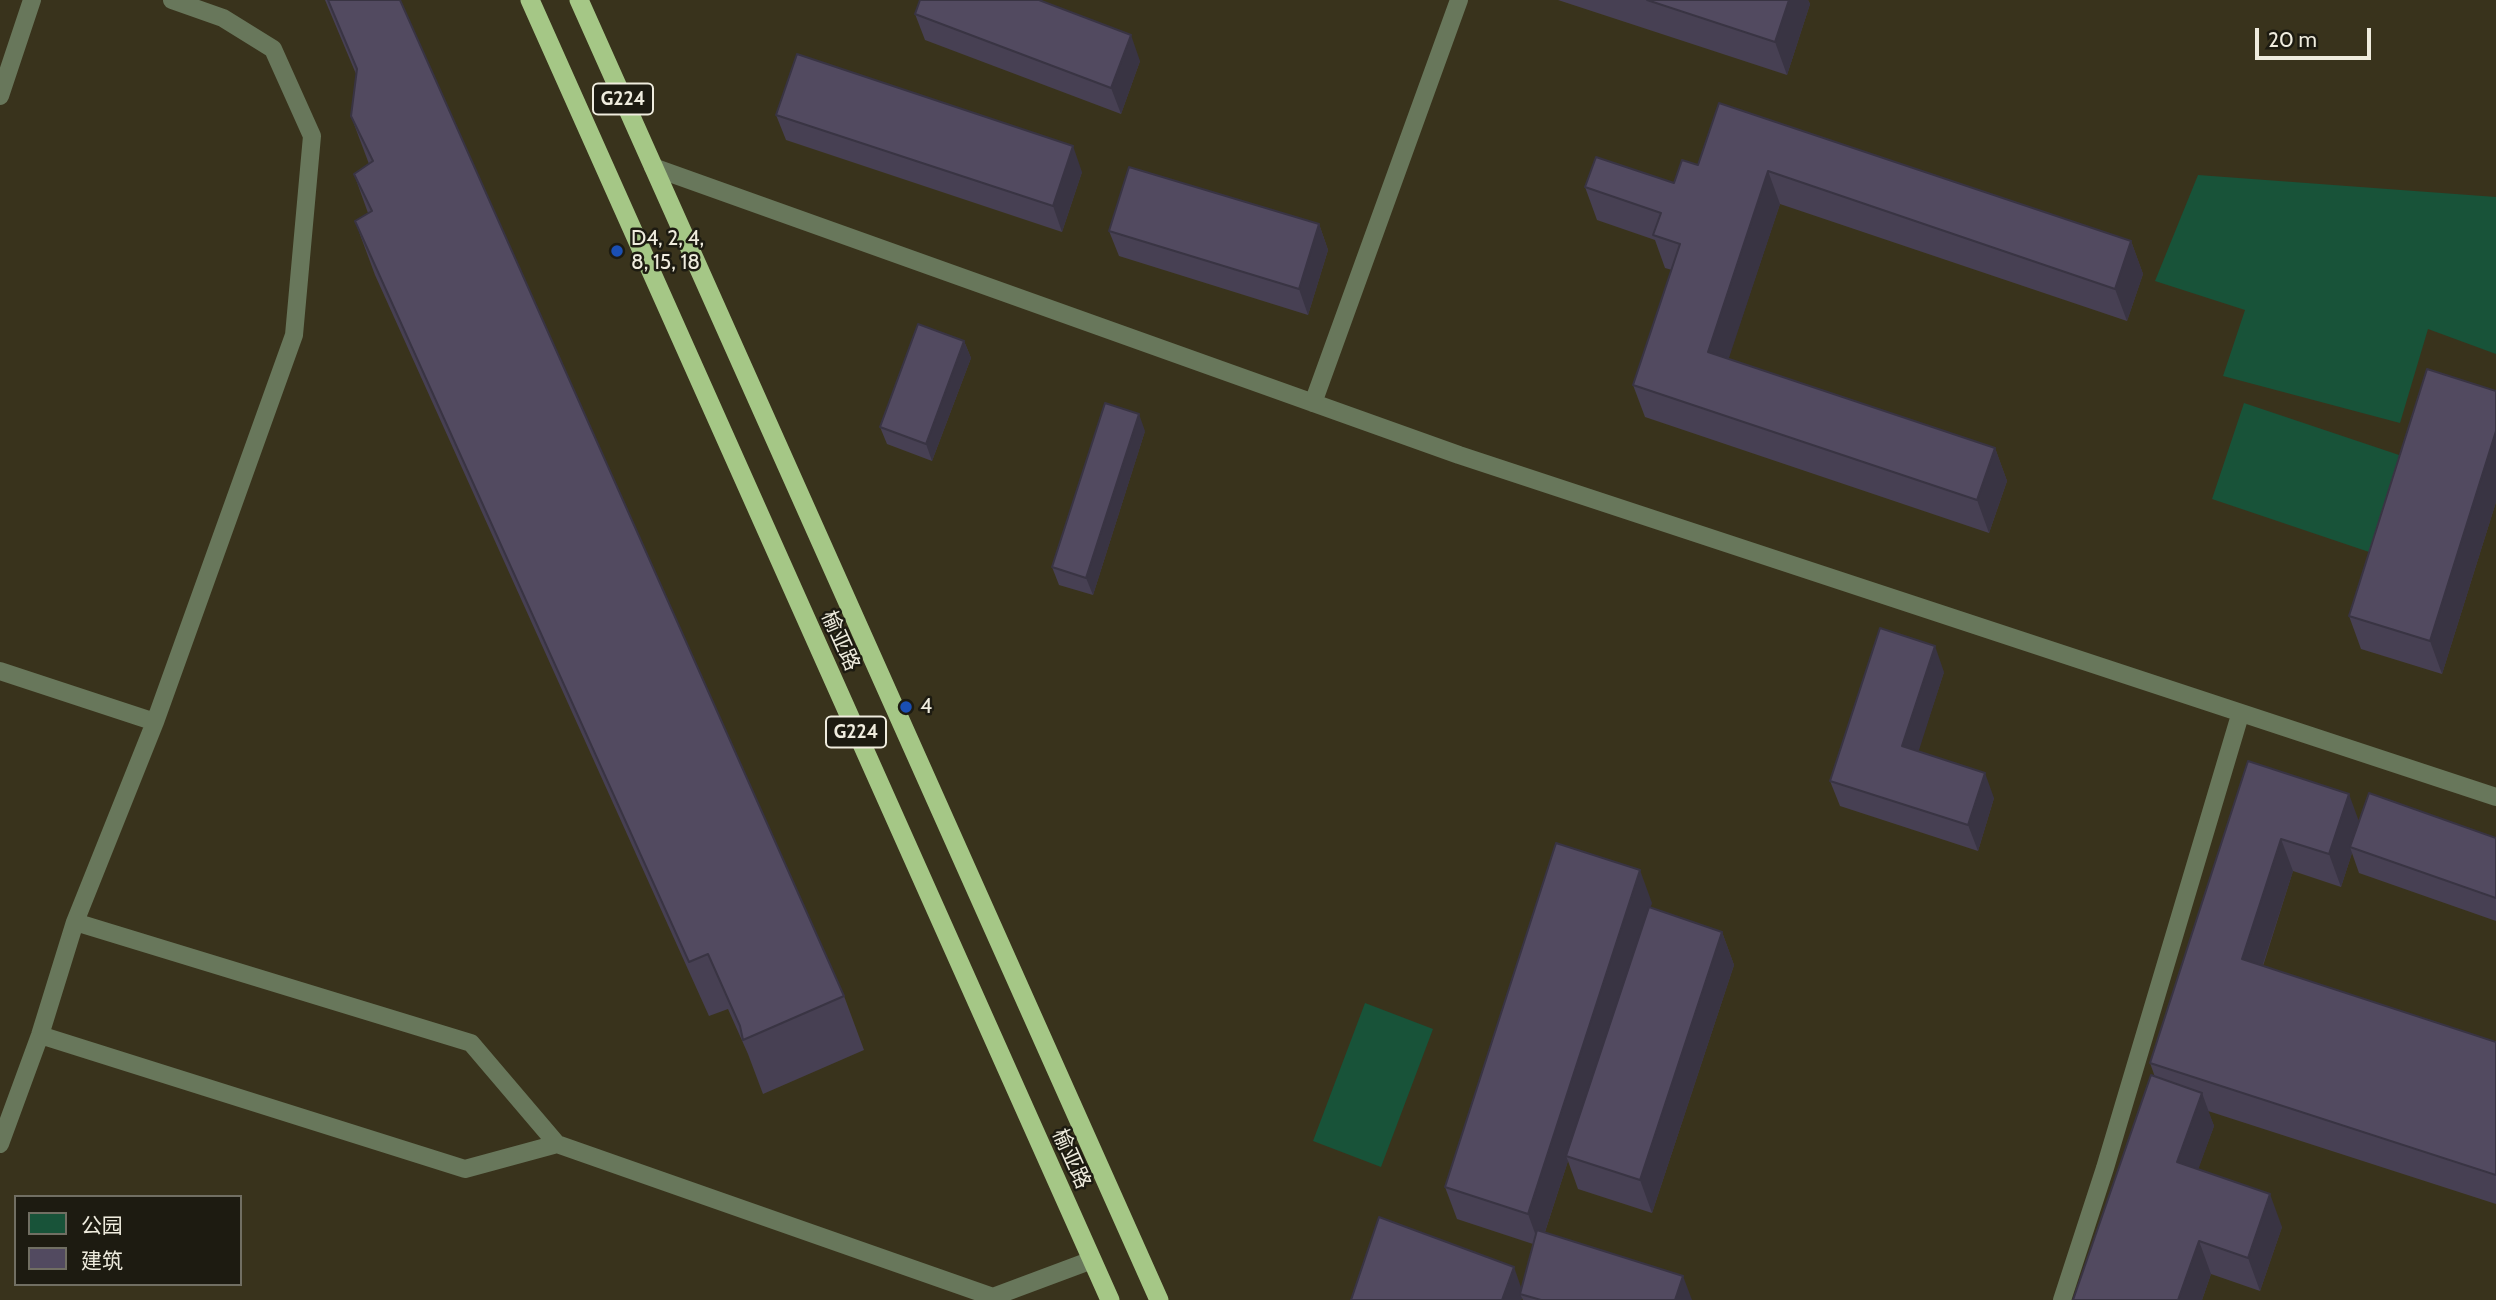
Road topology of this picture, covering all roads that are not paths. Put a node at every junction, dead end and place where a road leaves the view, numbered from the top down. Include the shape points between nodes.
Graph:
1 (32, 0) edge
2 (172, 0) edge
3 (530, 0) edge
4 (579, 0) edge
5 (1459, 0) edge
6 (0, 96) edge
7 (653, 167) junction
8 (1313, 402) junction
9 (0, 671) edge
10 (2240, 715) junction
11 (155, 722) junction
12 (2496, 797) edge
13 (75, 922) junction
14 (40, 1035) junction
15 (0, 1144) edge
16 (557, 1144) junction
17 (1092, 1260) junction
18 (1110, 1300) edge
19 (1159, 1300) edge
20 (2062, 1300) edge

1 - 6 lane
2 - 11 lane via 223,18 273,49 312,136 294,335
3 - 17 highway, 榆亚路 / G224
4 - 7 highway, 榆亚路 / G224
5 - 8 lane
7 - 8 lane
7 - 19 highway, 榆亚路 / G224
8 - 10 lane via 1459,455
9 - 11 lane
10 - 12 lane
10 - 20 lane
11 - 13 lane
13 - 14 lane
13 - 16 lane via 471,1043
14 - 15 lane
14 - 16 lane via 465,1169
16 - 17 lane via 993,1297
17 - 18 highway, 榆亚路 / G224

